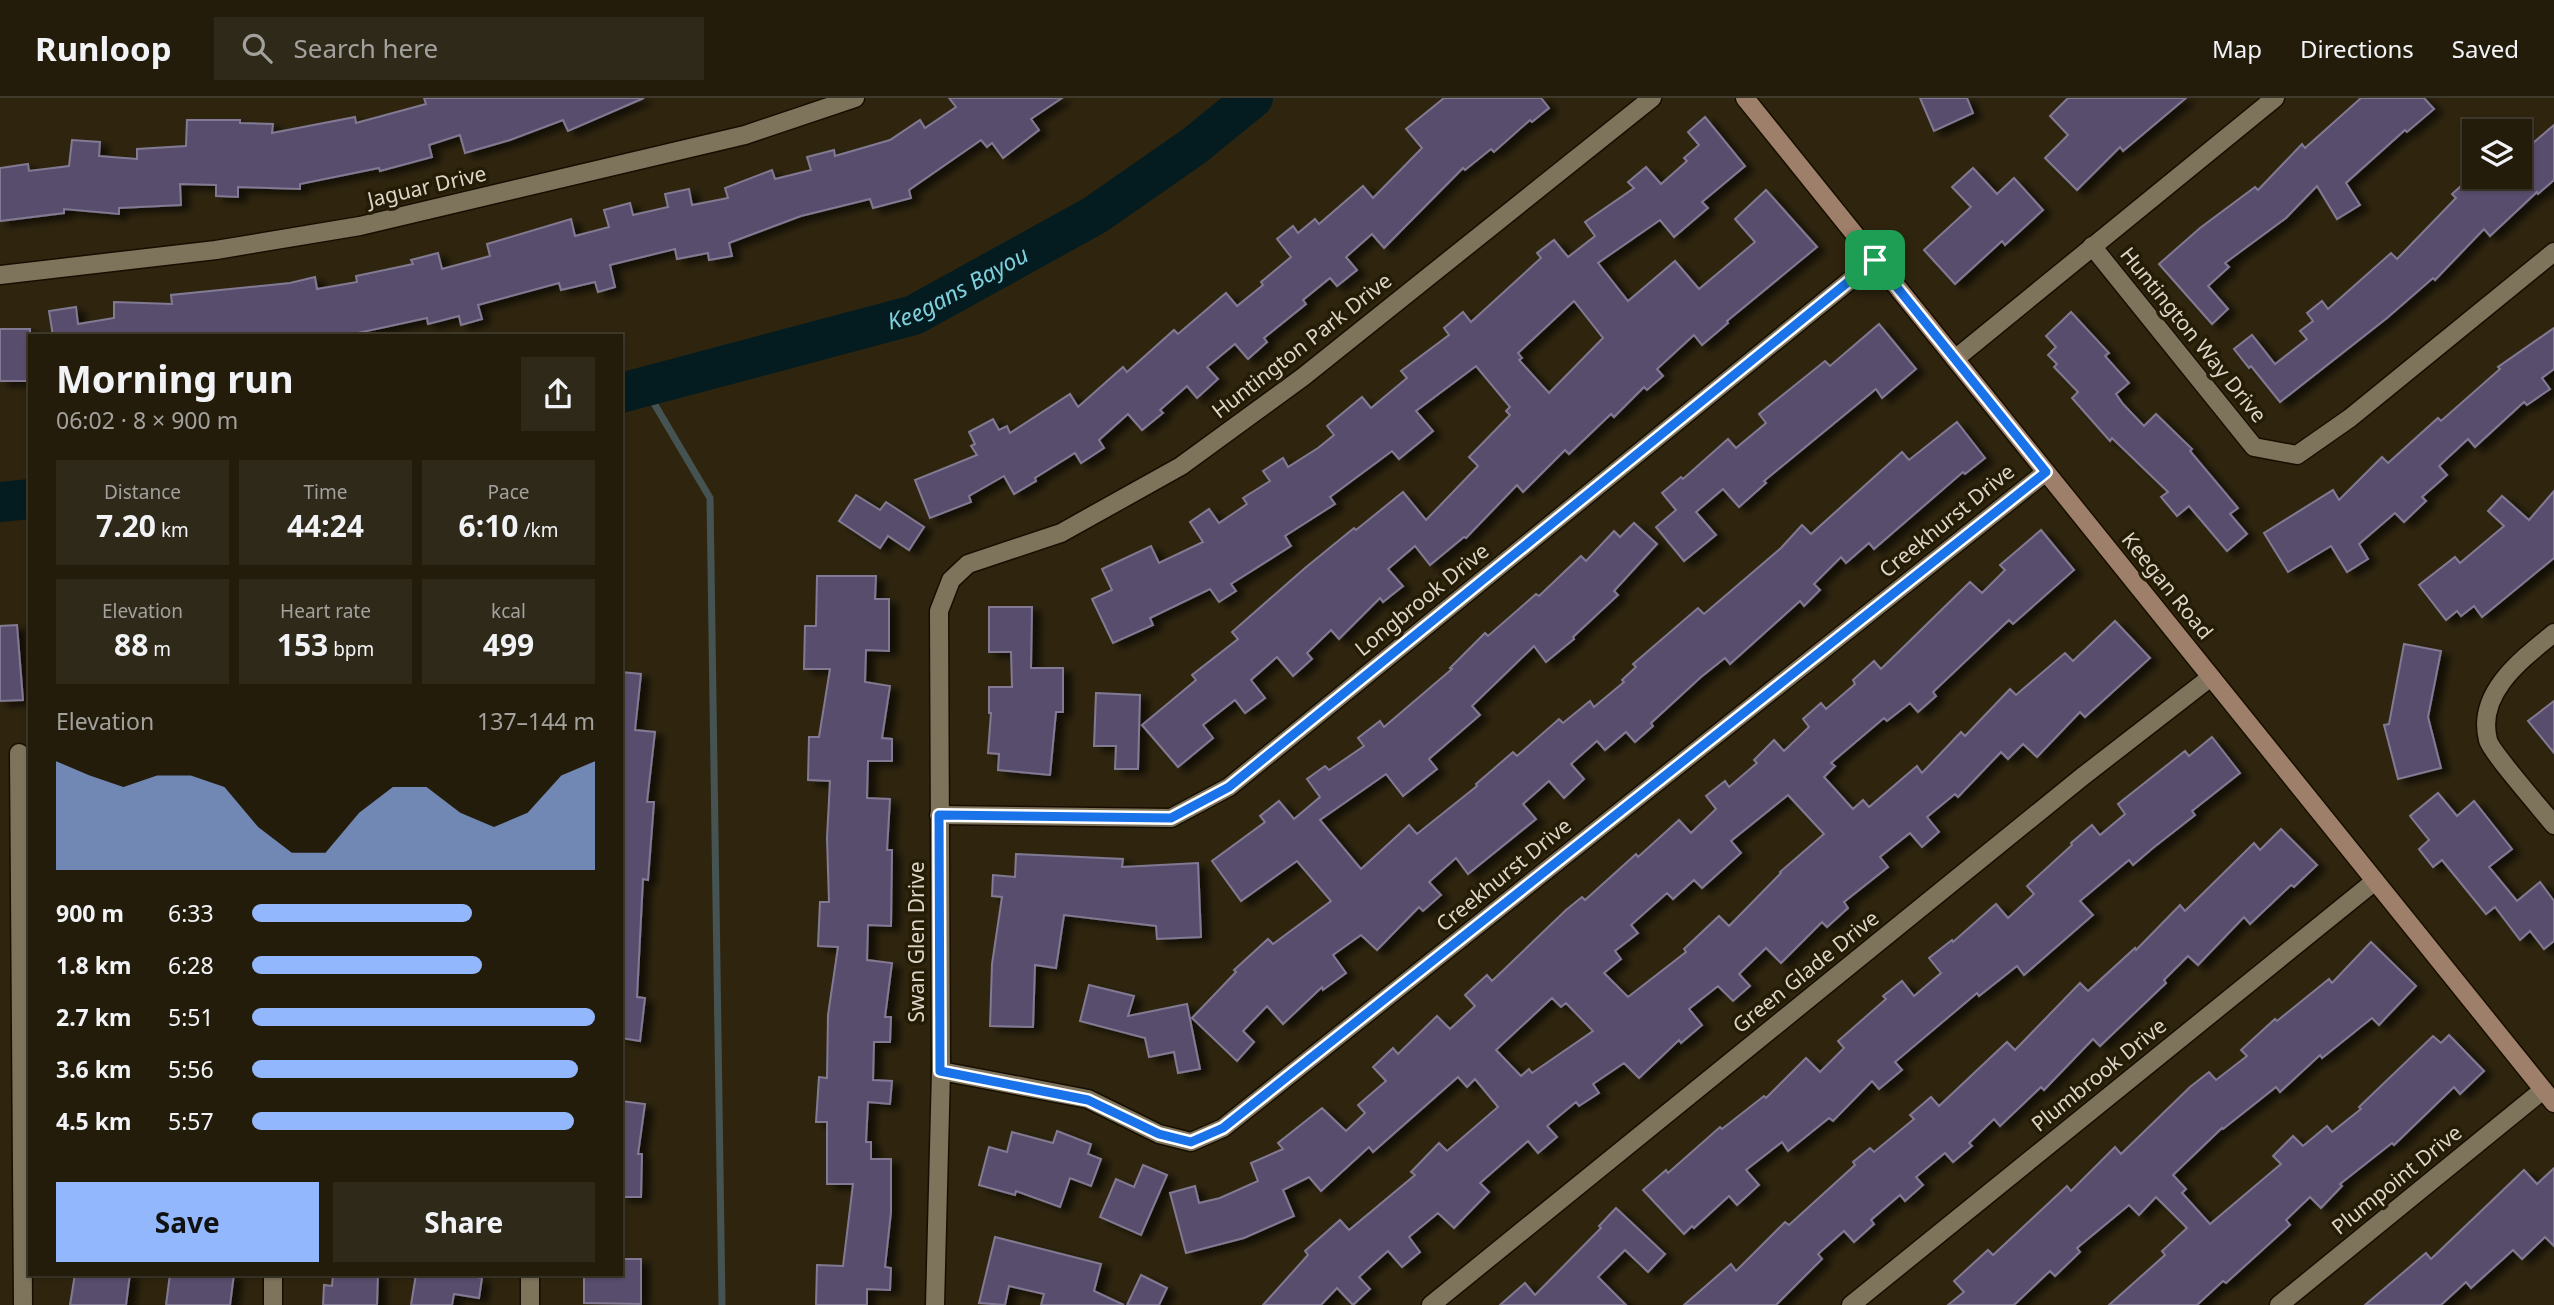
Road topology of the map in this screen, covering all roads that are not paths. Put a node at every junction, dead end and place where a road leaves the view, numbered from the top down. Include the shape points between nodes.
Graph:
1 (855, 98) edge
2 (1652, 98) edge
3 (1745, 98) edge
4 (2275, 98) edge
5 (2092, 246) junction
6 (2554, 252) edge
7 (1875, 260) junction
8 (0, 275) edge
9 (1955, 359) junction
10 (2046, 472) junction
11 (951, 580) joint
12 (2554, 633) edge
13 (2211, 677) junction
14 (0, 752) edge
15 (24, 752) edge
16 (939, 815) junction
17 (2554, 825) edge
18 (2375, 881) junction
19 (940, 1071) junction
20 (2549, 1096) edge
21 (273, 1276) edge
22 (530, 1276) edge
23 (23, 1305) edge
24 (273, 1305) edge
25 (530, 1305) edge
26 (935, 1305) edge
27 (1431, 1305) edge
28 (1851, 1305) edge
29 (2279, 1305) edge

1 - 8 street, Jaguar Drive via 745,135 360,226 216,250
2 - 11 street, Huntington Park Drive via 1303,377 1181,466 1061,533 968,564
3 - 7 street, Keegan Road
4 - 5 street
5 - 6 street, Huntington Way Drive via 2254,447 2297,455 2350,418
5 - 9 street
7 - 9 street, Keegan Road
7 - 16 street, Longbrook Drive via 1229,787 1171,818
9 - 10 street, Keegan Road
10 - 13 street, Keegan Road
10 - 19 street, Creekhurst Drive via 1223,1128 1191,1142 1159,1134 1088,1100
11 - 16 street, Swan Glen Drive via 939,611
12 - 17 street via 2514,666 2487,709 2488,743
13 - 18 street, Keegan Road
13 - 27 street, Green Glade Drive
14 - 15 street
15 - 23 street
16 - 19 street, Swan Glen Drive
18 - 20 street, Keegan Road
18 - 28 street, Plumbrook Drive
19 - 26 street, Swan Glen Drive
20 - 29 street, Plumpoint Drive
21 - 24 street
22 - 25 street

